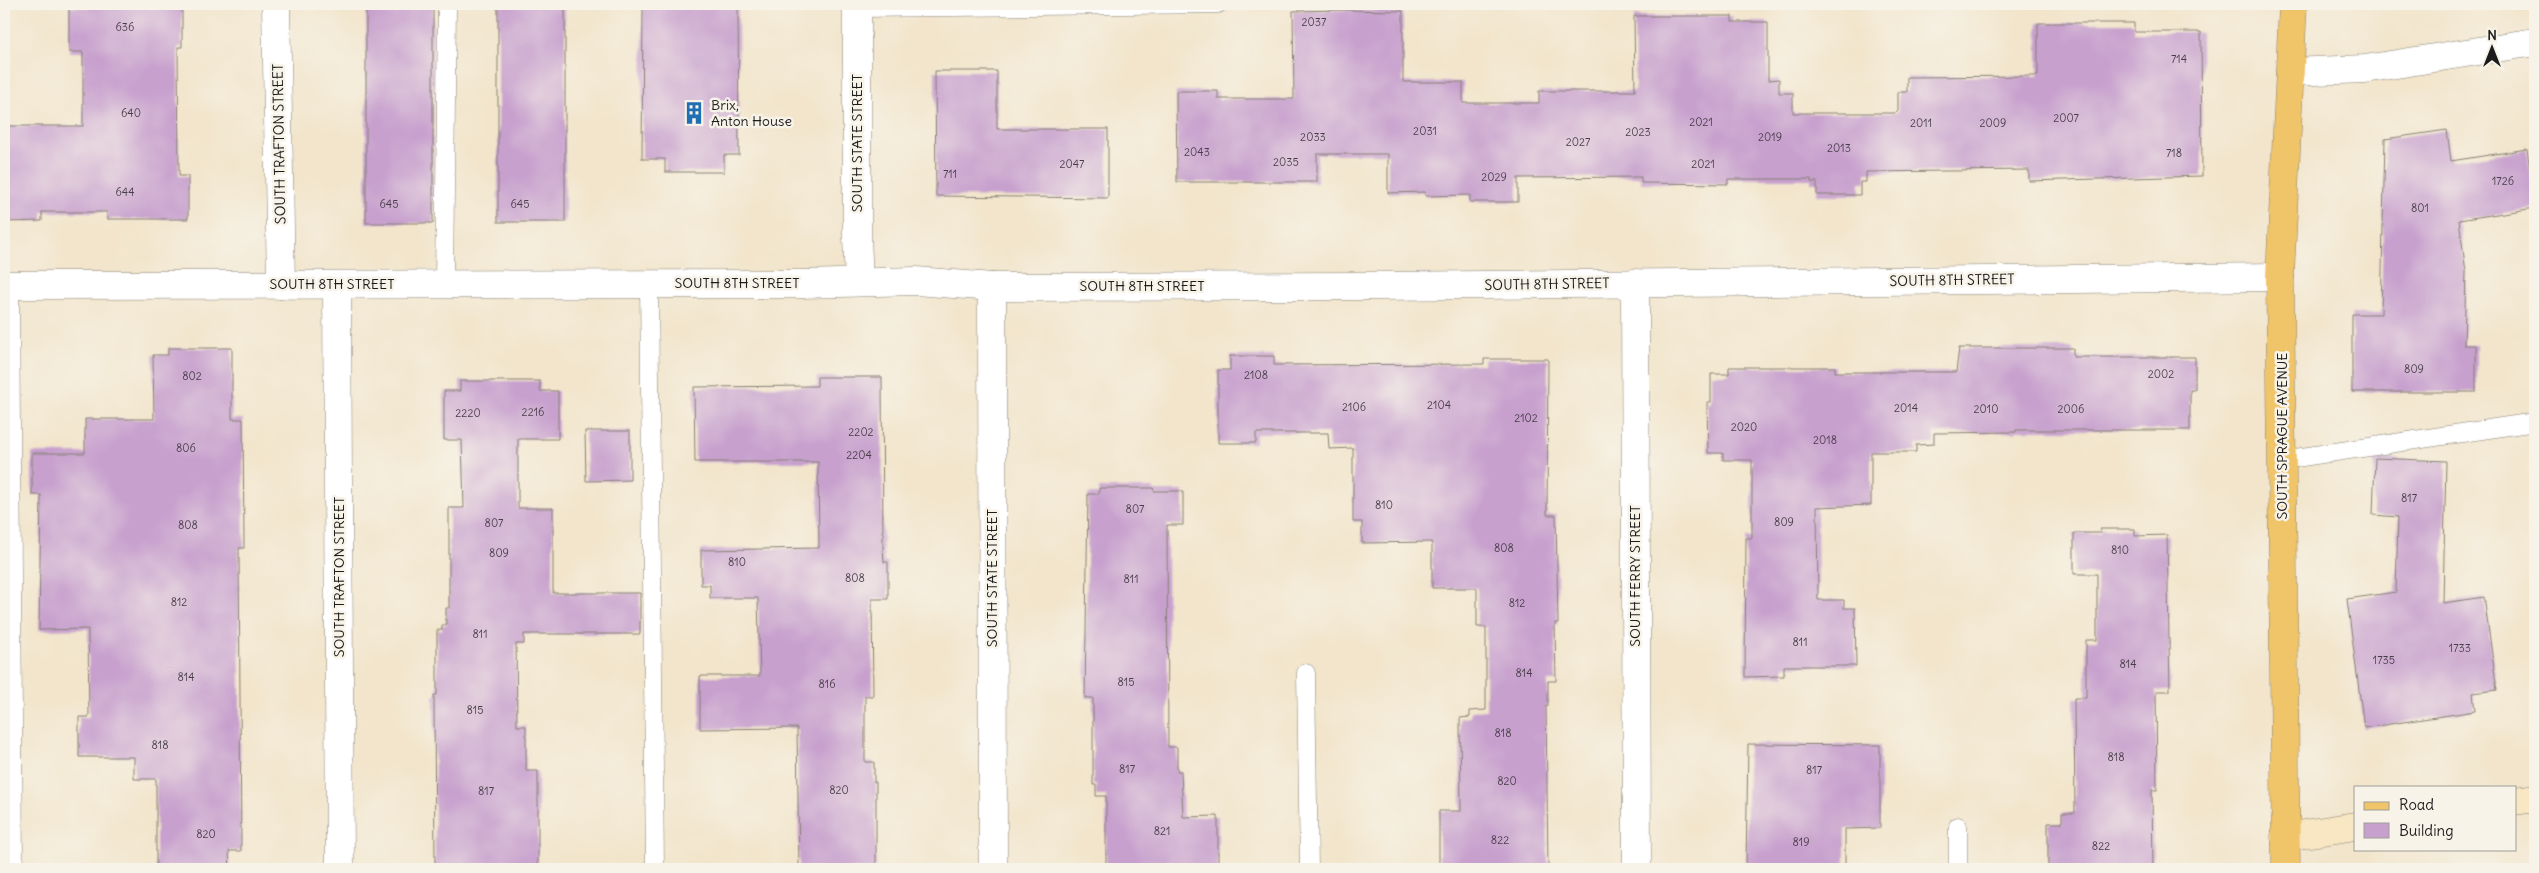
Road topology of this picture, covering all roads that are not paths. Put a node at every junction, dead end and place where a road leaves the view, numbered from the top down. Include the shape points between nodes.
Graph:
1 (276, 4) edge
2 (447, 4) edge
3 (1218, 4) edge
4 (2293, 4) edge
5 (857, 6) edge
6 (2535, 42) edge
7 (2290, 72) junction
8 (2280, 277) junction
9 (860, 282) junction
10 (649, 283) junction
11 (1635, 283) junction
12 (281, 284) junction
13 (337, 284) junction
14 (444, 284) junction
15 (7, 285) edge
16 (992, 287) junction
17 (2535, 422) edge
18 (2282, 460) junction
19 (1306, 673) dead end
20 (2535, 798) edge
21 (2516, 801) edge
22 (1958, 826) dead end
23 (2354, 826) edge
24 (2285, 837) junction
25 (14, 869) edge
26 (340, 869) edge
27 (655, 869) edge
28 (994, 869) edge
29 (1309, 869) edge
30 (1637, 869) edge
31 (1958, 869) edge
32 (2286, 869) edge

1 - 12 street, SOUTH TRAFTON STREET
2 - 14 lane
3 - 5 lane
4 - 7 main road, SOUTH SPRAGUE AVENUE
5 - 9 street, SOUTH STATE STREET via 857,237
6 - 7 street via 2365,69
7 - 8 main road, SOUTH SPRAGUE AVENUE
8 - 11 street, SOUTH 8TH STREET
8 - 18 main road, SOUTH SPRAGUE AVENUE
9 - 10 street, SOUTH 8TH STREET
9 - 16 street, SOUTH 8TH STREET via 916,281
10 - 14 street, SOUTH 8TH STREET
10 - 27 lane
11 - 16 street, SOUTH 8TH STREET
11 - 30 street, SOUTH FERRY STREET
12 - 13 street, SOUTH 8TH STREET
12 - 15 street, SOUTH 8TH STREET
13 - 14 street, SOUTH 8TH STREET
13 - 26 street, SOUTH TRAFTON STREET
15 - 25 lane
16 - 28 street, SOUTH STATE STREET
17 - 18 lane
18 - 24 main road, SOUTH SPRAGUE AVENUE
19 - 29 lane
20 - 21 street
22 - 31 lane
23 - 24 street
24 - 32 main road, SOUTH SPRAGUE AVENUE

